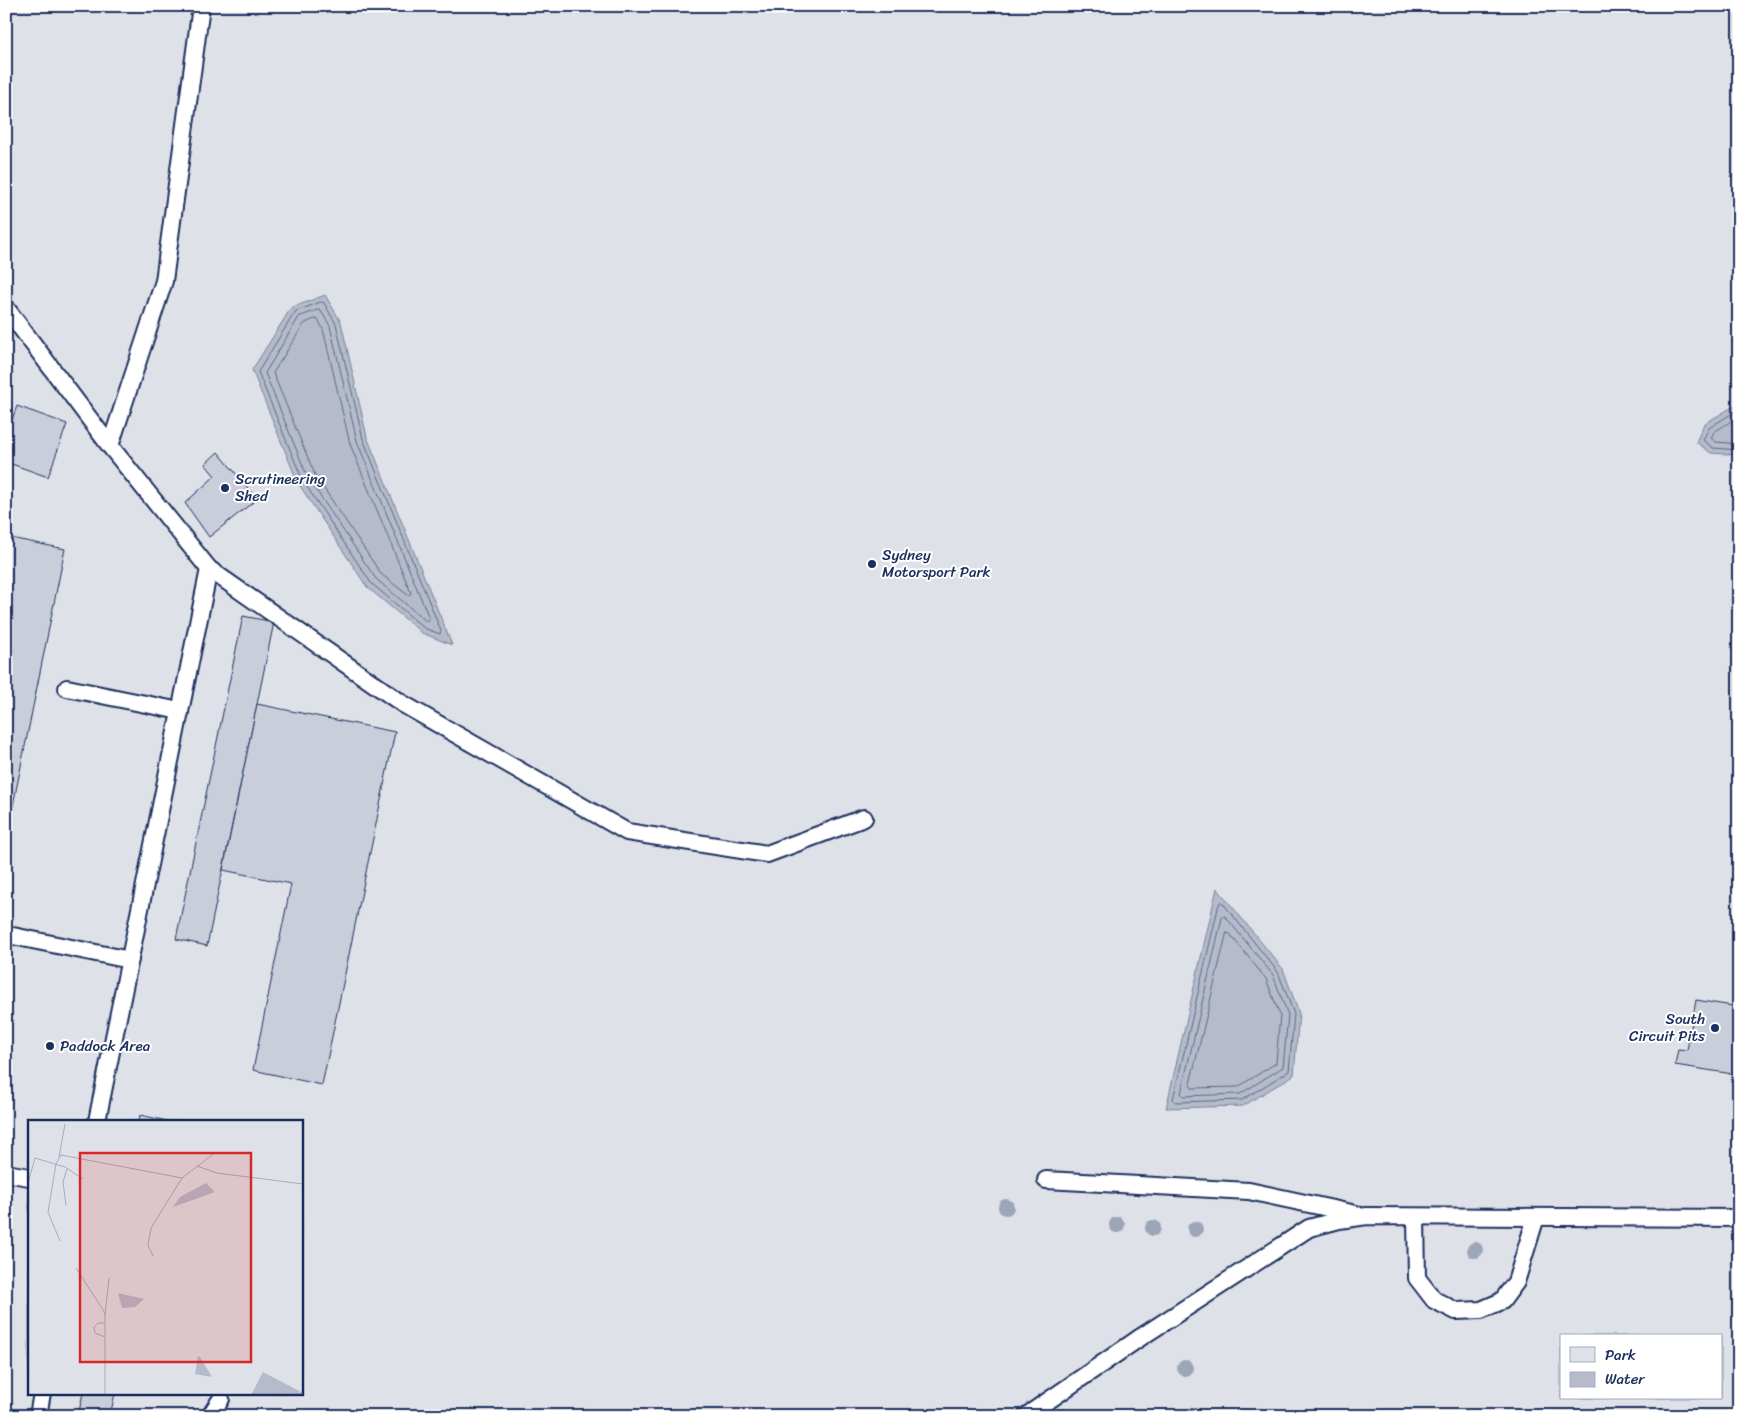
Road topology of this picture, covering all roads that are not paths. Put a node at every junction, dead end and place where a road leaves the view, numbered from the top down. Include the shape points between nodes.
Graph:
1 (201, 6) edge
2 (6, 308) edge
3 (110, 446) junction
4 (209, 569) junction
5 (67, 688) dead end
6 (180, 711) junction
7 (864, 818) dead end
8 (13, 936) dead end
9 (130, 960) junction
10 (97, 1120) edge
11 (6, 1173) edge
12 (28, 1178) edge
13 (1046, 1180) dead end
14 (1367, 1216) junction
15 (1416, 1217) junction
16 (1536, 1217) junction
17 (1739, 1218) edge
18 (42, 1394) edge
19 (221, 1399) dead end
20 (38, 1416) edge
21 (210, 1416) edge
22 (1026, 1416) edge

1 - 3 lane via 164,281
2 - 3 lane
3 - 4 lane
4 - 6 lane
4 - 7 lane via 403,704 627,832 767,854
5 - 6 lane
6 - 9 lane
8 - 9 lane
9 - 10 lane
11 - 12 lane
13 - 14 lane via 1249,1191
14 - 15 lane
14 - 22 lane via 1308,1228
15 - 16 lane
15 - 16 lane via 1417,1278 1434,1300 1456,1310 1481,1310 1502,1301 1516,1282
16 - 17 lane
18 - 20 lane
19 - 21 lane

